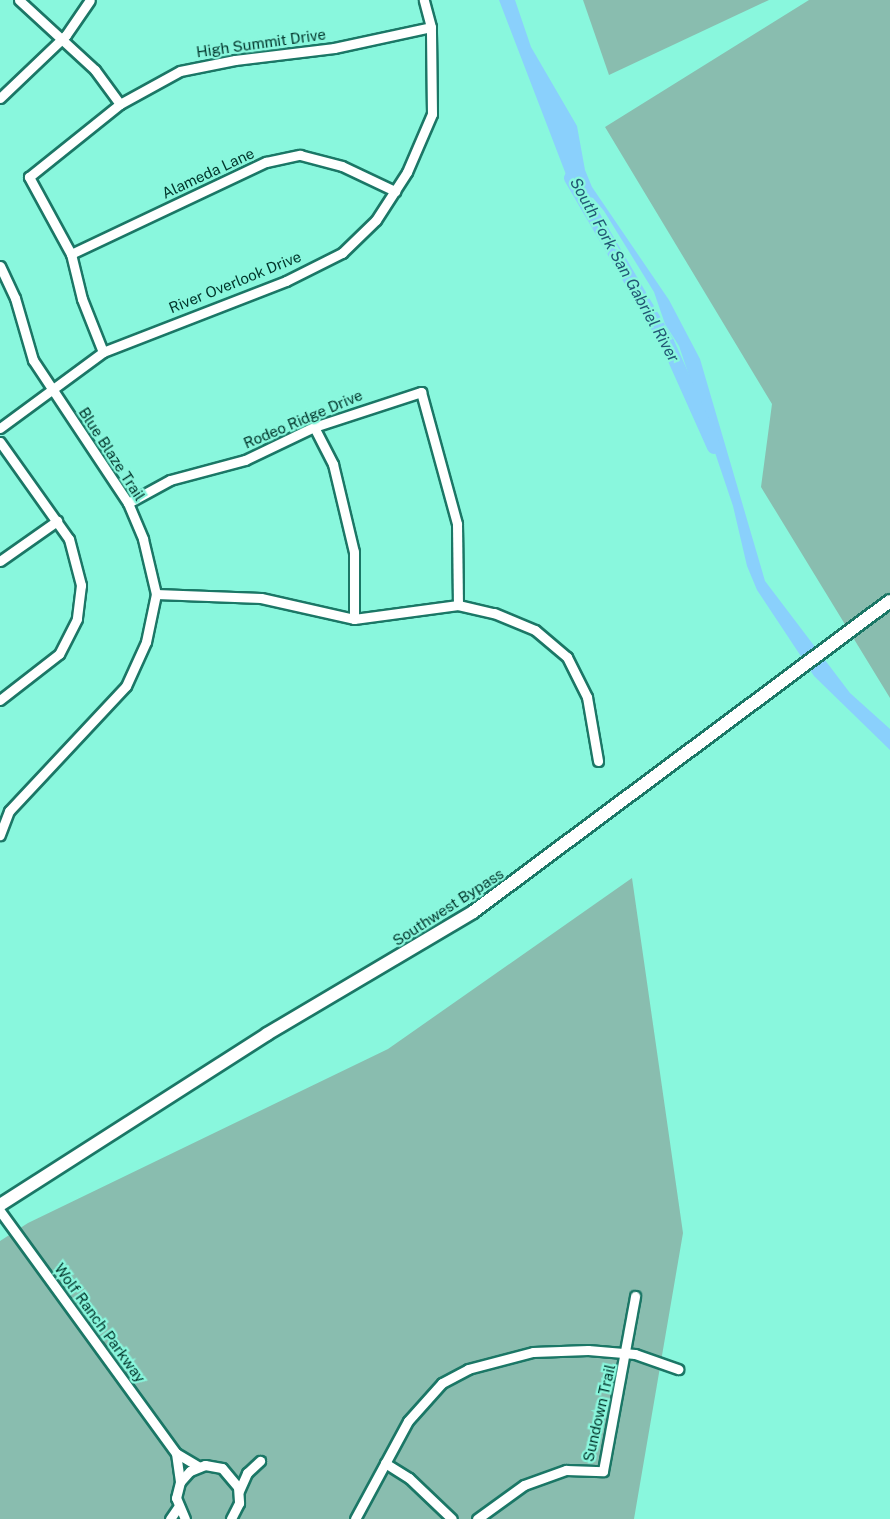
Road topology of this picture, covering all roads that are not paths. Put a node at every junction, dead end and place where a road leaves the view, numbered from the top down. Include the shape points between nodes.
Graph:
1 (19, 0) edge
2 (90, 0) edge
3 (424, 0) edge
4 (431, 27) junction
5 (62, 40) junction
6 (0, 98) edge
7 (120, 104) junction
8 (395, 191) junction
9 (71, 254) junction
10 (0, 266) edge
11 (103, 351) junction
12 (52, 391) junction
13 (314, 427) junction
14 (0, 428) edge
15 (0, 442) edge
16 (128, 503) junction
17 (57, 521) junction
18 (0, 561) edge
19 (156, 594) junction
20 (890, 601) edge
21 (459, 605) junction
22 (354, 619) junction
23 (0, 700) edge
24 (598, 761) dead end
25 (0, 835) edge
26 (0, 1205) edge
27 (0, 1212) edge
28 (635, 1296) dead end
29 (628, 1353) junction
30 (678, 1369) dead end
31 (176, 1453) junction
32 (260, 1461) dead end
33 (386, 1463) junction
34 (199, 1467) junction
35 (251, 1467) junction
36 (226, 1472) junction
37 (180, 1482) junction
38 (239, 1491) junction
39 (178, 1507) junction
40 (233, 1518) edge
41 (170, 1519) edge
42 (185, 1519) edge
43 (355, 1519) edge
44 (452, 1519) edge
45 (477, 1519) edge

1 - 5 street
2 - 5 street
3 - 4 street, River Overlook Drive
4 - 7 street, High Summit Drive via 334,48 180,71
4 - 8 street, River Overlook Drive via 432,114
5 - 6 street
5 - 7 street via 95,70
7 - 9 street, High Summit Drive via 29,177
8 - 9 street, Alameda Lane via 342,166 300,155 266,162
8 - 11 street, River Overlook Drive via 376,220 342,252 285,281
9 - 11 street, High Summit Drive via 82,299
10 - 12 street, Blue Blaze Trail via 15,298 33,360
11 - 12 street, River Overlook Drive
12 - 14 street, River Overlook Drive
12 - 16 street, Blue Blaze Trail
13 - 16 street, Rodeo Ridge Drive via 244,460 170,480
13 - 21 street, Rodeo Ridge Drive via 408,393 421,392 457,524
13 - 22 street via 333,464 354,552
15 - 17 street
16 - 19 street, Blue Blaze Trail via 143,539
17 - 18 street
17 - 23 street via 69,539 80,572 76,620 52,661
19 - 22 street via 261,598
19 - 25 street, Blue Blaze Trail via 146,642 126,686 9,811
20 - 26 street, Southwest Bypass via 473,912 267,1034
21 - 22 street
21 - 24 street via 494,613 535,630 561,650 587,697
27 - 31 street, Wolf Ranch Parkway
28 - 29 street, Sundown Trail
29 - 30 street
29 - 33 street via 533,1352 468,1369 442,1383 408,1421
29 - 45 street, Sundown Trail via 603,1471 566,1470 524,1485
31 - 34 street, Wolf Ranch Parkway
31 - 37 street, Wolf Ranch Parkway
32 - 35 street
33 - 43 street
33 - 44 street via 409,1478
34 - 36 street via 213,1466
34 - 37 street
35 - 36 street
35 - 38 street
36 - 38 street
37 - 39 street, Wolf Ranch Parkway
38 - 40 street
39 - 41 street
39 - 42 street

